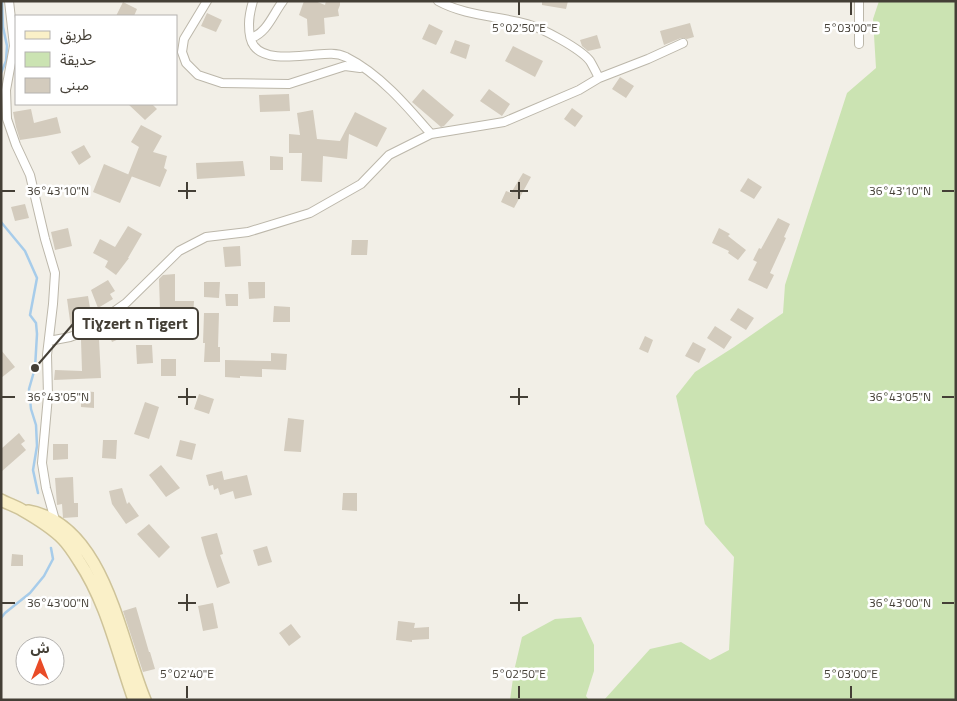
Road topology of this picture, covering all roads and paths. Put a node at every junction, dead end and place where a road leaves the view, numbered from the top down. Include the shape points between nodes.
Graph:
1 (10, 1) edge
2 (207, 1) edge
3 (253, 1) edge
4 (283, 1) edge
5 (438, 1) edge
6 (859, 1) edge
7 (251, 38) junction
8 (683, 43) dead end
9 (859, 44) dead end
10 (364, 68) junction
11 (598, 78) junction
12 (431, 134) junction
13 (49, 341) junction
14 (1, 500) edge
15 (22, 510) junction
16 (55, 520) junction
17 (134, 700) edge
18 (145, 700) edge

1 - 13 street via 14,46 6,90 7,118 30,175 55,273
2 - 10 street via 184,39 182,52 186,63 198,75 222,83 289,84 345,66
3 - 7 street via 249,22
4 - 7 street via 263,30
5 - 11 street via 449,7 528,24 579,51 589,60
6 - 9 street
7 - 10 street via 254,47 266,55 290,57 330,53
8 - 11 street
10 - 12 street via 398,96
11 - 12 street via 579,90 504,122
12 - 13 street via 389,155 361,184 310,213 248,232 206,237 178,251 126,303 86,331
13 - 16 street via 42,463
14 - 15 street
15 - 16 street
15 - 17 street via 65,541 87,574 107,616
16 - 18 street via 77,540 102,580

